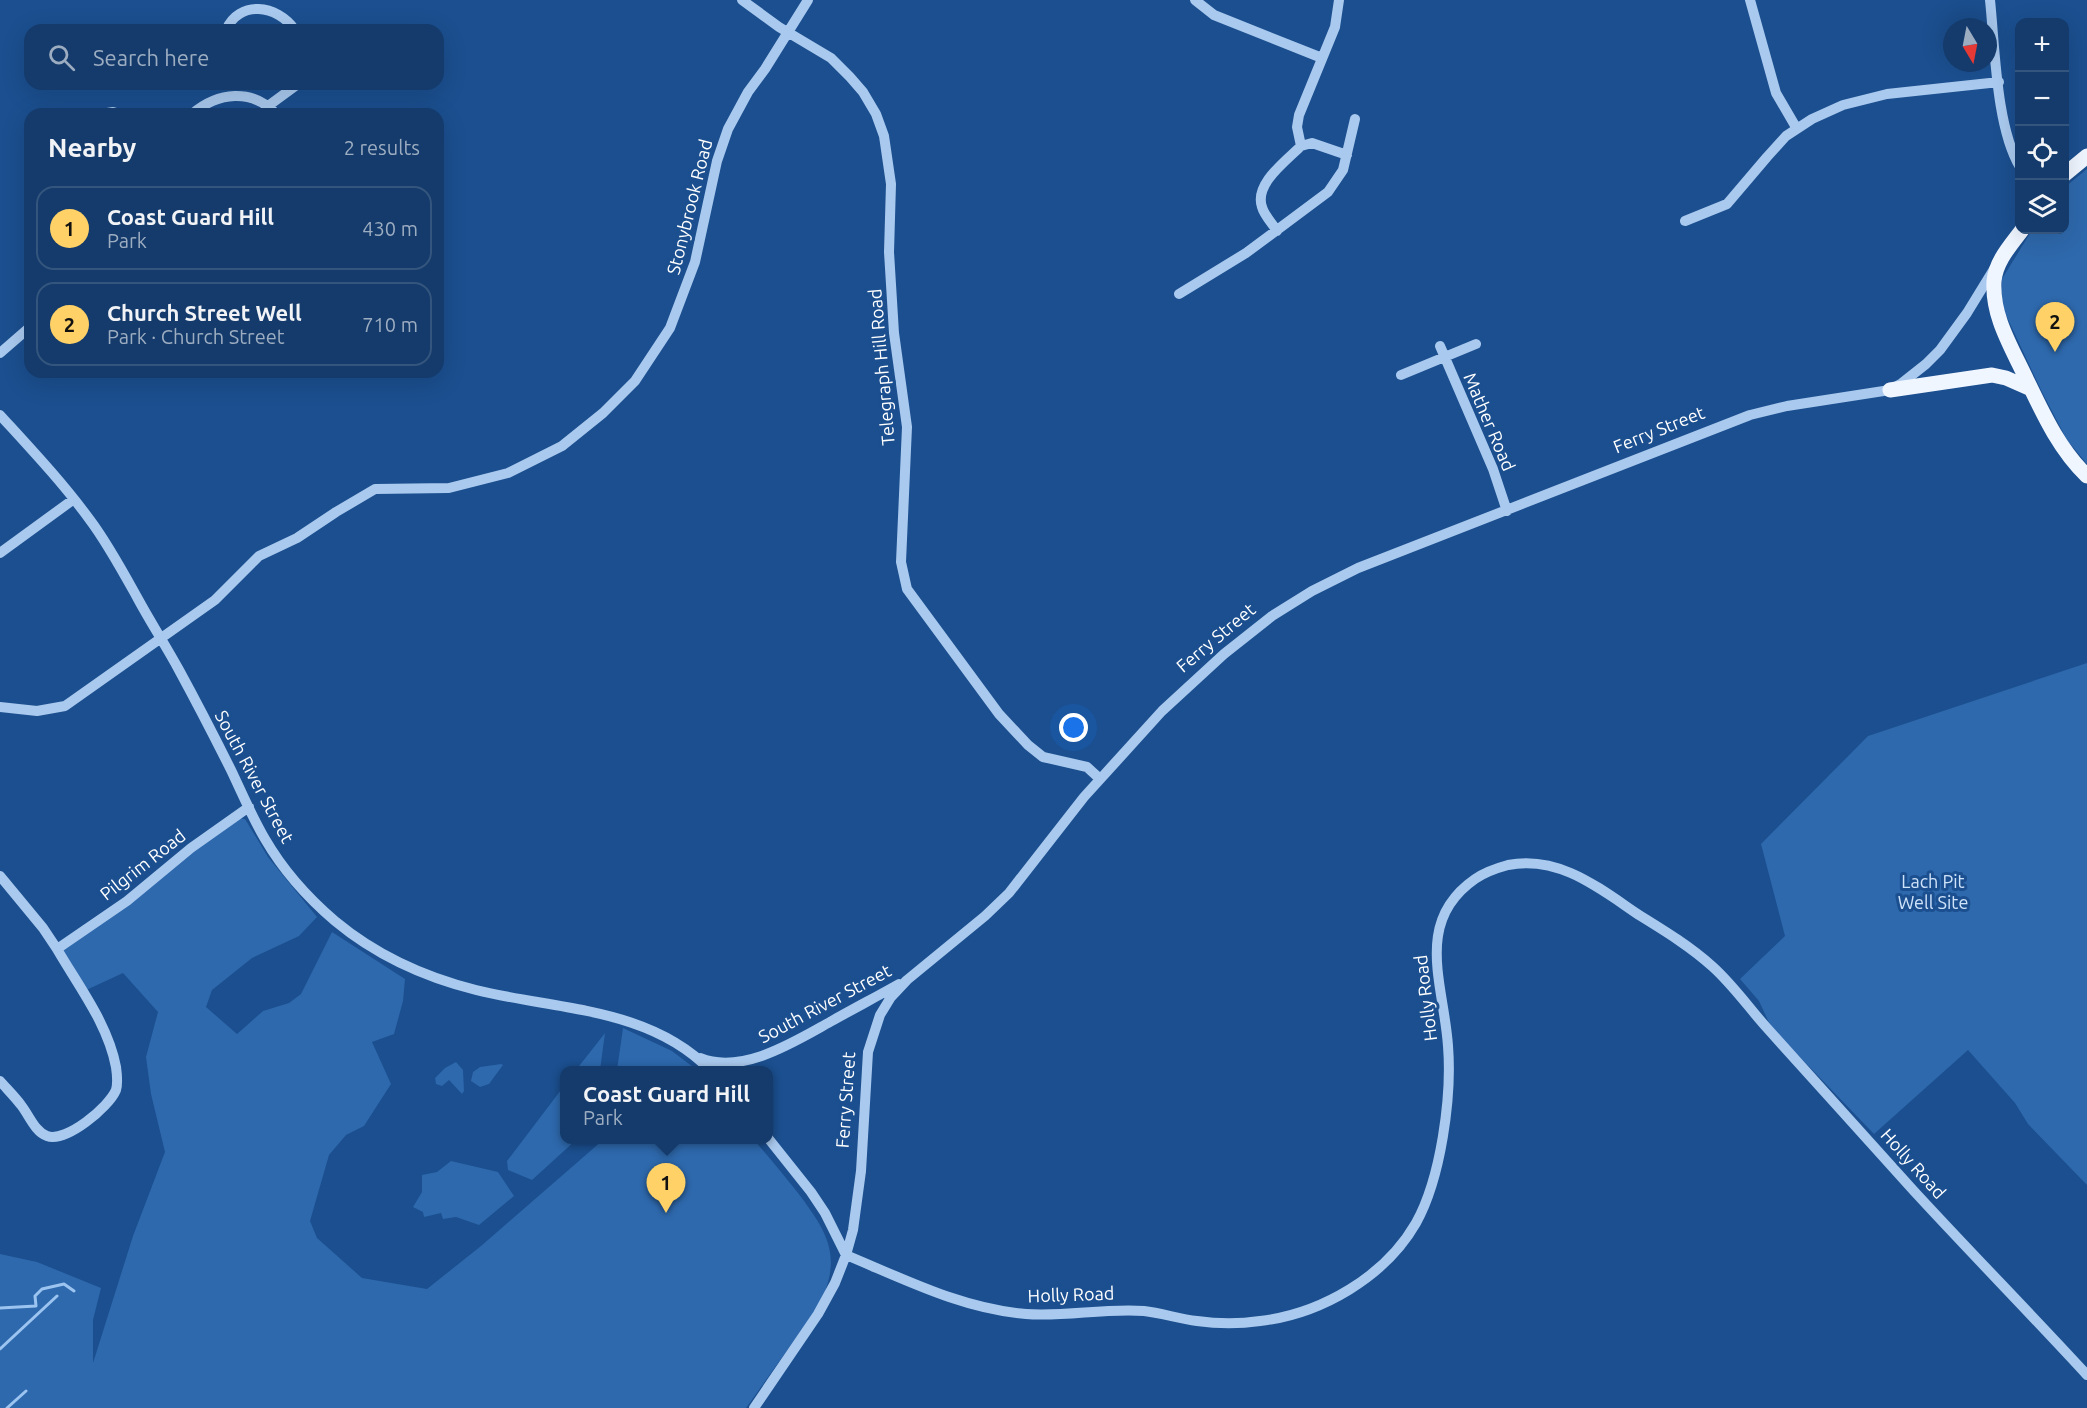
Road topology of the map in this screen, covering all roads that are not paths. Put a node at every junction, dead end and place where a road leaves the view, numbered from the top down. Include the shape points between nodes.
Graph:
1 (742, 0) edge
2 (808, 0) edge
3 (1195, 0) edge
4 (1339, 0) edge
5 (1750, 0) edge
6 (1990, 0) edge
7 (229, 24) edge
8 (290, 24) edge
9 (788, 32) junction
10 (1322, 58) junction
11 (1999, 82) junction
12 (230, 90) edge
13 (292, 90) edge
14 (231, 96) junction
15 (201, 108) edge
16 (269, 108) edge
17 (274, 108) edge
18 (1355, 119) dead end
19 (1797, 129) junction
20 (1301, 146) junction
21 (1347, 155) junction
22 (2087, 156) edge
23 (2015, 159) edge
24 (2069, 171) edge
25 (1685, 221) dead end
26 (1277, 231) junction
27 (2019, 234) edge
28 (1998, 264) junction
29 (1179, 294) dead end
30 (24, 332) edge
31 (1476, 344) dead end
32 (1440, 346) dead end
33 (0, 353) edge
34 (1444, 357) junction
35 (1401, 375) dead end
36 (2031, 389) junction
37 (1890, 390) junction
38 (0, 415) edge
39 (2087, 476) edge
40 (74, 499) junction
41 (1507, 511) junction
42 (0, 553) edge
43 (160, 637) junction
44 (0, 707) edge
45 (1100, 778) junction
46 (249, 807) junction
47 (0, 876) edge
48 (57, 949) junction
49 (907, 980) junction
50 (690, 1052) junction
51 (705, 1066) edge
52 (0, 1081) edge
53 (773, 1144) edge
54 (846, 1255) junction
55 (2087, 1375) edge
56 (754, 1408) edge

1 - 9 street, Telegraph Hill Road
2 - 9 street, Stonybrook Road
3 - 10 street via 1214,15
4 - 10 street via 1335,27
5 - 19 street via 1776,93
6 - 11 street
7 - 8 street via 238,13 257,6 274,10
9 - 43 street, Stonybrook Road via 728,129 695,262 670,328 635,381 603,413 550,454 508,473 449,488 375,489 303,535 259,556 215,600
9 - 45 street, Telegraph Hill Road via 831,58 850,76 871,106 884,136 891,184 889,252 894,333 907,427 901,562 907,589 999,714 1028,745 1044,757 1088,767
10 - 20 street via 1299,115
11 - 19 street via 1871,97 1843,105
11 - 23 street via 2005,130
12 - 14 street
13 - 17 street
14 - 15 street
14 - 16 street via 252,98
18 - 21 street
19 - 25 street via 1786,136 1727,204
20 - 21 street via 1312,143
20 - 26 street via 1263,184 1260,193 1262,208
21 - 26 street via 1343,170 1328,192
22 - 24 main road
26 - 29 street
27 - 28 main road, Ferry Street
28 - 36 main road via 1994,280 1996,308
28 - 37 street, Ferry Street via 1940,350
30 - 33 street
31 - 34 street
32 - 34 street, Mather Road
34 - 35 street
34 - 41 street, Mather Road
36 - 37 main road via 1992,375
36 - 39 main road via 2060,444
37 - 41 street, Ferry Street via 1750,415
38 - 40 street, South River Street
40 - 42 street
40 - 43 street, South River Street via 106,544
41 - 45 street, Ferry Street via 1359,568 1291,603 1192,682
43 - 44 street, Stonybrook Road via 65,706 38,711
43 - 46 street, South River Street
45 - 49 street, Ferry Street via 1009,893
46 - 48 street, Pilgrim Road via 191,848 128,901
46 - 50 street, South River Street via 265,839 304,891 334,920 405,967 479,991 622,1019 673,1040
47 - 48 street
48 - 52 street via 101,1023 117,1069 116,1090 85,1123 56,1138 39,1130
49 - 50 street, South River Street via 763,1056 715,1063
49 - 54 street, Ferry Street via 880,1015 868,1052 861,1171
50 - 51 street, South River Street
53 - 54 street via 825,1213
54 - 55 street, Holly Road via 950,1298 1019,1314 1124,1310 1228,1324 1260,1322 1320,1306 1355,1286 1382,1263 1403,1242 1422,1211 1443,1133 1449,1082 1436,948 1438,930 1448,908 1478,876 1498,867 1524,862 1547,864 1594,884 1718,971 1917,1194
54 - 56 street, Ferry Street via 818,1314

